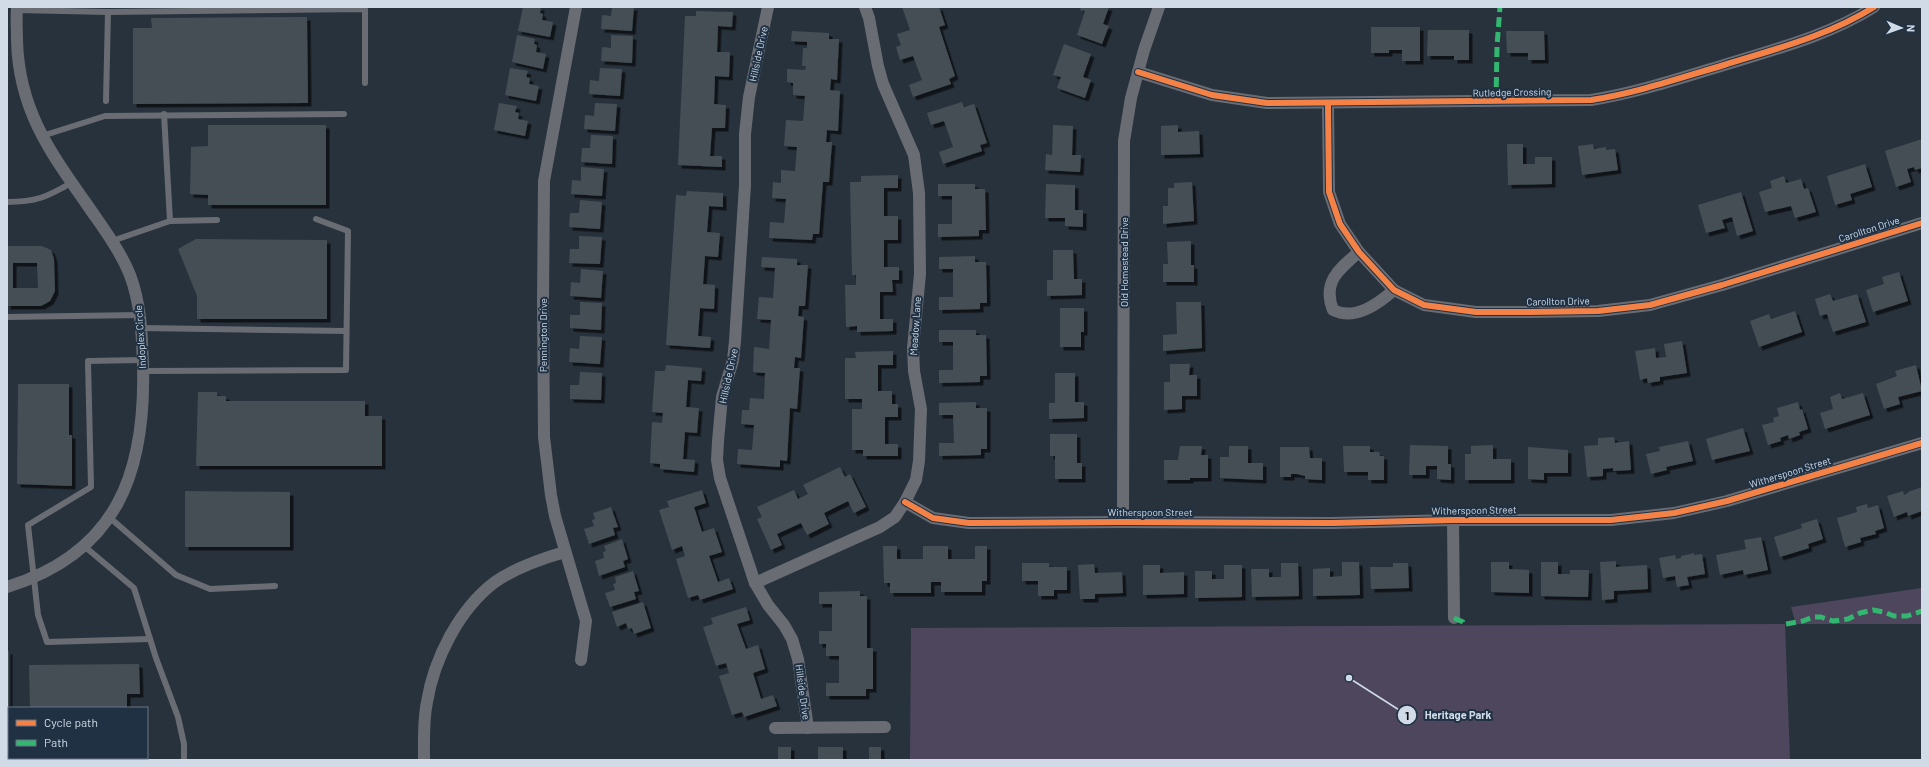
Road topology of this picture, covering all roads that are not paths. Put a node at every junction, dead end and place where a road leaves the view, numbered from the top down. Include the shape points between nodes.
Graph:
1 (576, 7) edge
2 (768, 7) edge
3 (865, 7) edge
4 (1159, 7) edge
5 (1874, 7) edge
6 (183, 8) edge
7 (17, 9) edge
8 (108, 12) junction
9 (1138, 72) junction
10 (365, 82) dead end
11 (106, 101) dead end
12 (1328, 104) junction
13 (164, 114) junction
14 (344, 114) dead end
15 (42, 136) junction
16 (72, 183) junction
17 (7, 202) edge
18 (316, 218) dead end
19 (217, 220) dead end
20 (170, 221) junction
21 (1922, 222) edge
22 (112, 241) junction
23 (1358, 252) junction
24 (1394, 290) junction
25 (140, 315) junction
26 (7, 318) edge
27 (141, 328) junction
28 (346, 331) junction
29 (143, 365) junction
30 (1922, 443) edge
31 (905, 502) junction
32 (108, 517) junction
33 (1453, 520) junction
34 (1123, 522) junction
35 (84, 546) junction
36 (565, 552) junction
37 (34, 578) junction
38 (755, 583) junction
39 (275, 586) dead end
40 (7, 587) edge
41 (1454, 618) dead end
42 (150, 638) junction
43 (581, 660) dead end
44 (885, 727) dead end
45 (775, 728) dead end
46 (808, 728) junction
47 (184, 760) edge
48 (424, 760) edge

1 - 36 street, Pennington Drive via 544,181 544,437 551,495
2 - 38 street, Hillside Drive via 749,97 735,341 733,360 722,397 718,448 720,478
3 - 31 street, Meadow Lane via 883,84 914,155 918,175 920,274 913,348 921,410 920,460 916,480
4 - 9 street, Old Homestead Drive
5 - 12 street, Rutledge Crossing via 1836,28 1786,46 1612,97 1562,101
6 - 8 lane
6 - 10 lane via 365,9
7 - 8 lane
7 - 15 street, Indoplex Circle via 19,66 32,117
8 - 11 lane
9 - 12 street, Rutledge Crossing via 1212,96 1267,103
9 - 34 street, Old Homestead Drive via 1124,141
12 - 23 street, Carollton Drive via 1329,192 1340,224
13 - 14 lane
13 - 15 lane via 105,116
13 - 20 lane
15 - 16 street, Indoplex Circle
16 - 17 lane via 40,200
16 - 22 street, Indoplex Circle
18 - 28 lane via 348,231
19 - 20 lane
20 - 22 lane
21 - 24 street, Carollton Drive via 1716,287 1650,305 1591,311 1476,312 1424,305
22 - 25 street, Indoplex Circle via 130,276
23 - 24 street, Carollton Drive
23 - 24 street via 1338,270 1334,278 1328,299 1333,310 1350,315 1383,300
25 - 26 lane
25 - 27 street, Indoplex Circle
27 - 28 lane
27 - 29 street, Indoplex Circle
28 - 29 lane via 346,370
29 - 32 street, Indoplex Circle via 142,422 135,461 126,486
29 - 37 lane via 88,361 91,487 28,524
30 - 33 street, Witherspoon Street via 1727,501 1674,513 1611,520
31 - 34 street, Witherspoon Street via 933,518 969,523
31 - 38 street, Meadow Lane via 895,517 880,527
32 - 35 street, Indoplex Circle via 100,530
32 - 39 lane via 176,575 210,589
33 - 34 street, Witherspoon Street via 1332,523
33 - 41 street
35 - 37 street, Indoplex Circle
35 - 42 lane via 134,588
36 - 43 street, Pennington Drive via 586,621
36 - 48 street via 541,558 514,571 485,591 465,615 444,651 430,686 425,716
37 - 40 street, Indoplex Circle
37 - 42 lane via 38,615 47,642
38 - 46 street, Hillside Drive via 792,639 798,659
42 - 47 lane via 178,717 184,744
44 - 46 street
45 - 46 street

